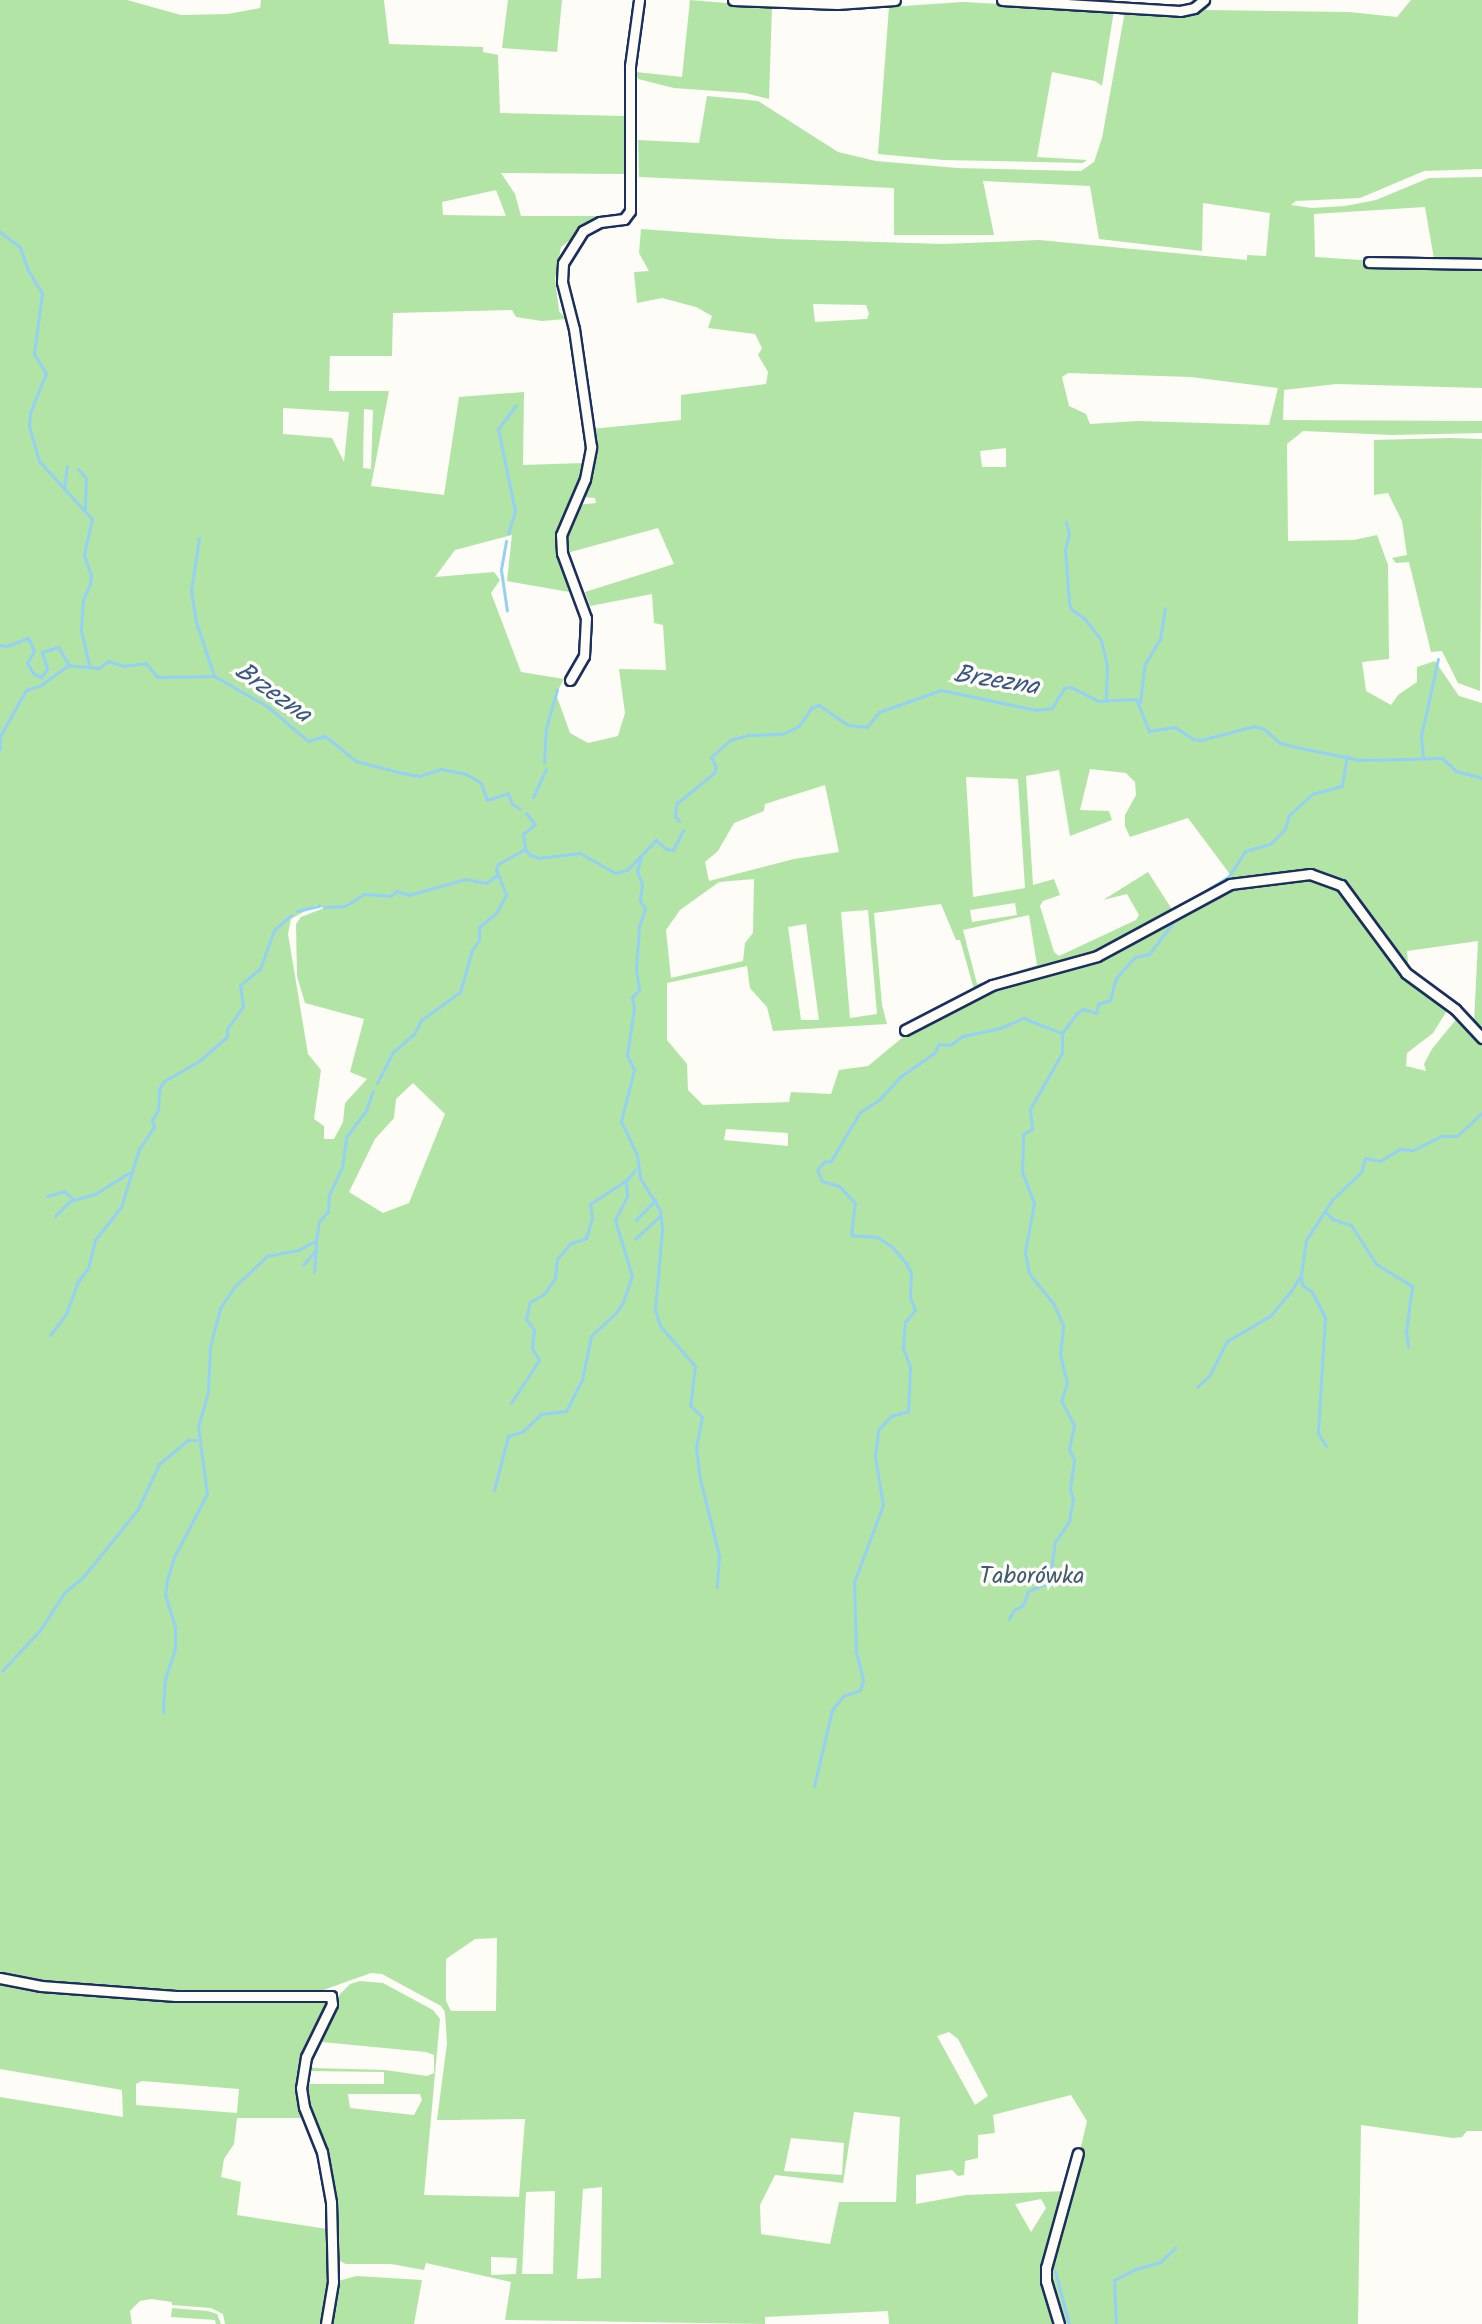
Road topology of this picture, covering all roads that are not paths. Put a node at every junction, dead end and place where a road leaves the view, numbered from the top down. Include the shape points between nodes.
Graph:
1 (639, 0) edge
2 (733, 0) edge
3 (895, 0) edge
4 (1002, 0) edge
5 (1204, 0) edge
6 (1369, 262) dead end
7 (1482, 264) edge
8 (570, 680) dead end
9 (905, 1030) dead end
10 (1482, 1038) edge
11 (0, 1978) edge
12 (1078, 2153) dead end
13 (326, 2324) edge
14 (1059, 2324) edge

1 - 8 street via 630,66 630,211 624,219 583,231 563,263 591,447 585,479 561,535 562,553 586,618 584,656
2 - 3 street
4 - 5 street via 1180,11
6 - 7 street
9 - 10 street via 992,985 1097,956 1230,884 1310,874 1341,885 1406,973 1455,1009
11 - 13 street via 176,1996 331,1996 306,2057 301,2088 322,2152 331,2202 333,2282
12 - 14 street via 1046,2268

